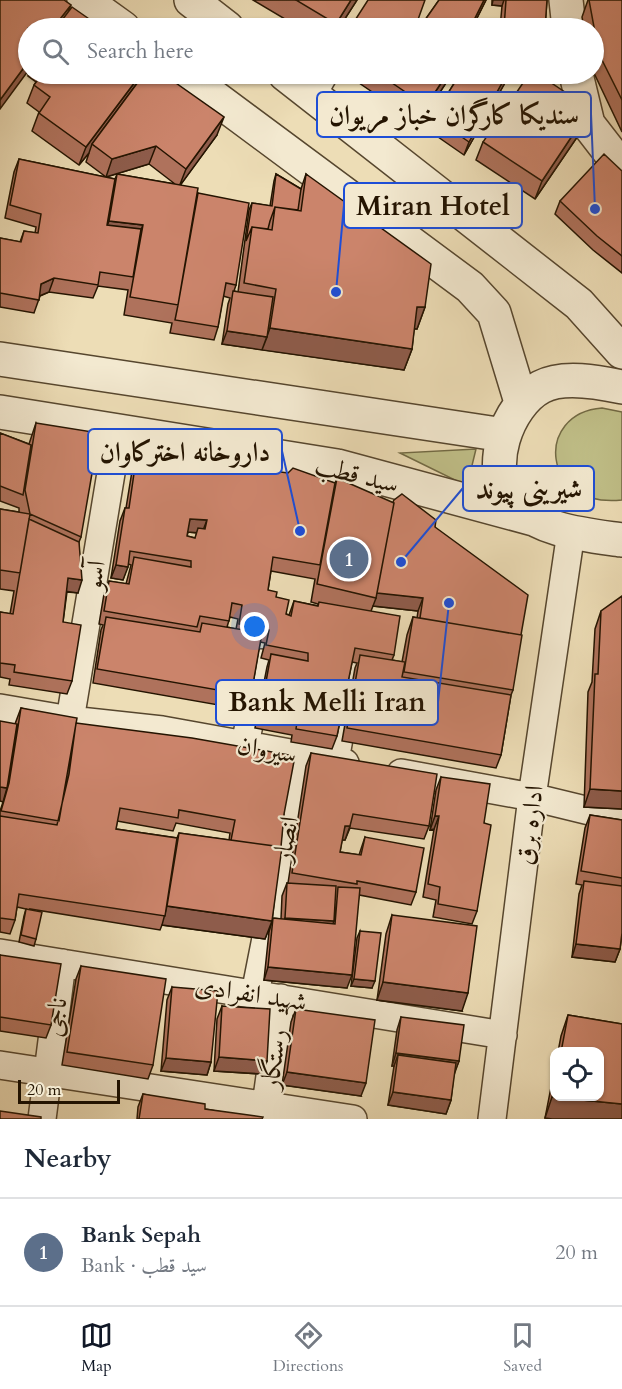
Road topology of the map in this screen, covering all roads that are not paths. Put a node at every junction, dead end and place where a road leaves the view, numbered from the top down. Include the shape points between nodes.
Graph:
1 (84, 0) edge
2 (191, 0) edge
3 (109, 18) edge
4 (214, 18) edge
5 (196, 84) edge
6 (318, 84) edge
7 (578, 84) edge
8 (622, 168) edge
9 (622, 352) edge
10 (0, 359) edge
11 (622, 387) edge
12 (521, 402) junction
13 (0, 412) edge
14 (118, 431) junction
15 (504, 435) junction
16 (534, 519) junction
17 (571, 532) junction
18 (622, 540) edge
19 (261, 663) edge
20 (352, 665) edge
21 (0, 708) edge
22 (70, 720) junction
23 (245, 745) junction
24 (302, 755) junction
25 (335, 761) junction
26 (532, 797) junction
27 (622, 819) edge
28 (0, 953) edge
29 (62, 963) junction
30 (255, 994) junction
31 (281, 998) junction
32 (503, 1035) junction
33 (0, 1065) edge
34 (47, 1072) junction
35 (265, 1112) edge
36 (42, 1119) edge
37 (352, 1119) edge
38 (492, 1119) edge

1 - 3 street
2 - 4 street
5 - 12 street via 470,287 494,313
6 - 9 street via 579,304
7 - 8 street via 588,124
10 - 15 street
11 - 12 street via 569,381 543,386
12 - 15 street
13 - 14 street, سید قطب
14 - 16 street, سید قطب via 338,466
14 - 22 street, آسو
15 - 16 street via 499,460 502,484 512,502
16 - 17 street
17 - 18 street
17 - 26 street, اداره برق
19 - 23 street
20 - 25 street
21 - 22 street, سیروان
22 - 23 street, سیروان via 162,730
23 - 24 street, سیروان
24 - 25 street, سیروان
24 - 30 street, انصار
25 - 26 street, سیروان
26 - 27 street, سیروان
26 - 32 street, اداره برق
28 - 29 street, شهید انفرادی
29 - 30 street, شهید انفرادی
29 - 34 street, ناجی
30 - 31 street, شهید انفرادی
31 - 32 street, شهید انفرادی
31 - 35 street, رستگار
32 - 38 street, اداره برق
33 - 34 street
34 - 35 street
34 - 36 street, ناجی
35 - 37 street

